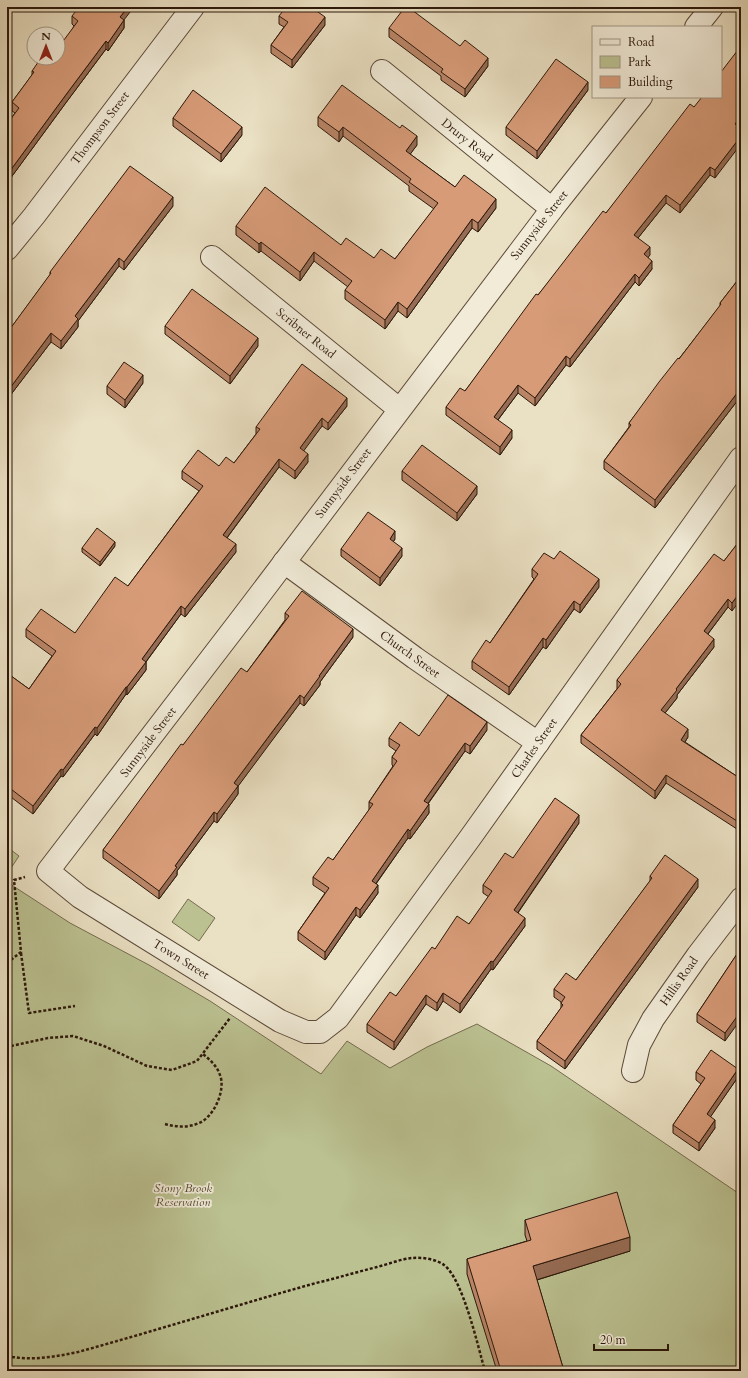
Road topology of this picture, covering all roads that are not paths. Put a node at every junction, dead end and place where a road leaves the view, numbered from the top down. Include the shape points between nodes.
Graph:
1 (193, 7) edge
2 (712, 7) edge
3 (697, 26) edge
4 (382, 71) dead end
5 (640, 98) edge
6 (552, 209) junction
7 (7, 249) edge
8 (212, 257) dead end
9 (399, 409) junction
10 (741, 458) edge
11 (284, 562) junction
12 (538, 743) junction
13 (48, 871) joint
14 (741, 899) edge
15 (320, 1032) joint
16 (633, 1071) dead end

1 - 7 street, Thompson Street
2 - 3 street
4 - 6 street, Drury Road
5 - 6 street, Sunnyside Street
6 - 9 street, Sunnyside Street
8 - 9 street, Scribner Road
9 - 11 street, Sunnyside Street
10 - 12 street, Charles Street
11 - 12 street, Church Street via 415,658
11 - 13 street, Sunnyside Street
12 - 15 street, Charles Street via 338,1018
13 - 15 street, Town Street via 80,897 280,1021 306,1032
14 - 16 street, Hillis Road via 653,1019 639,1045

